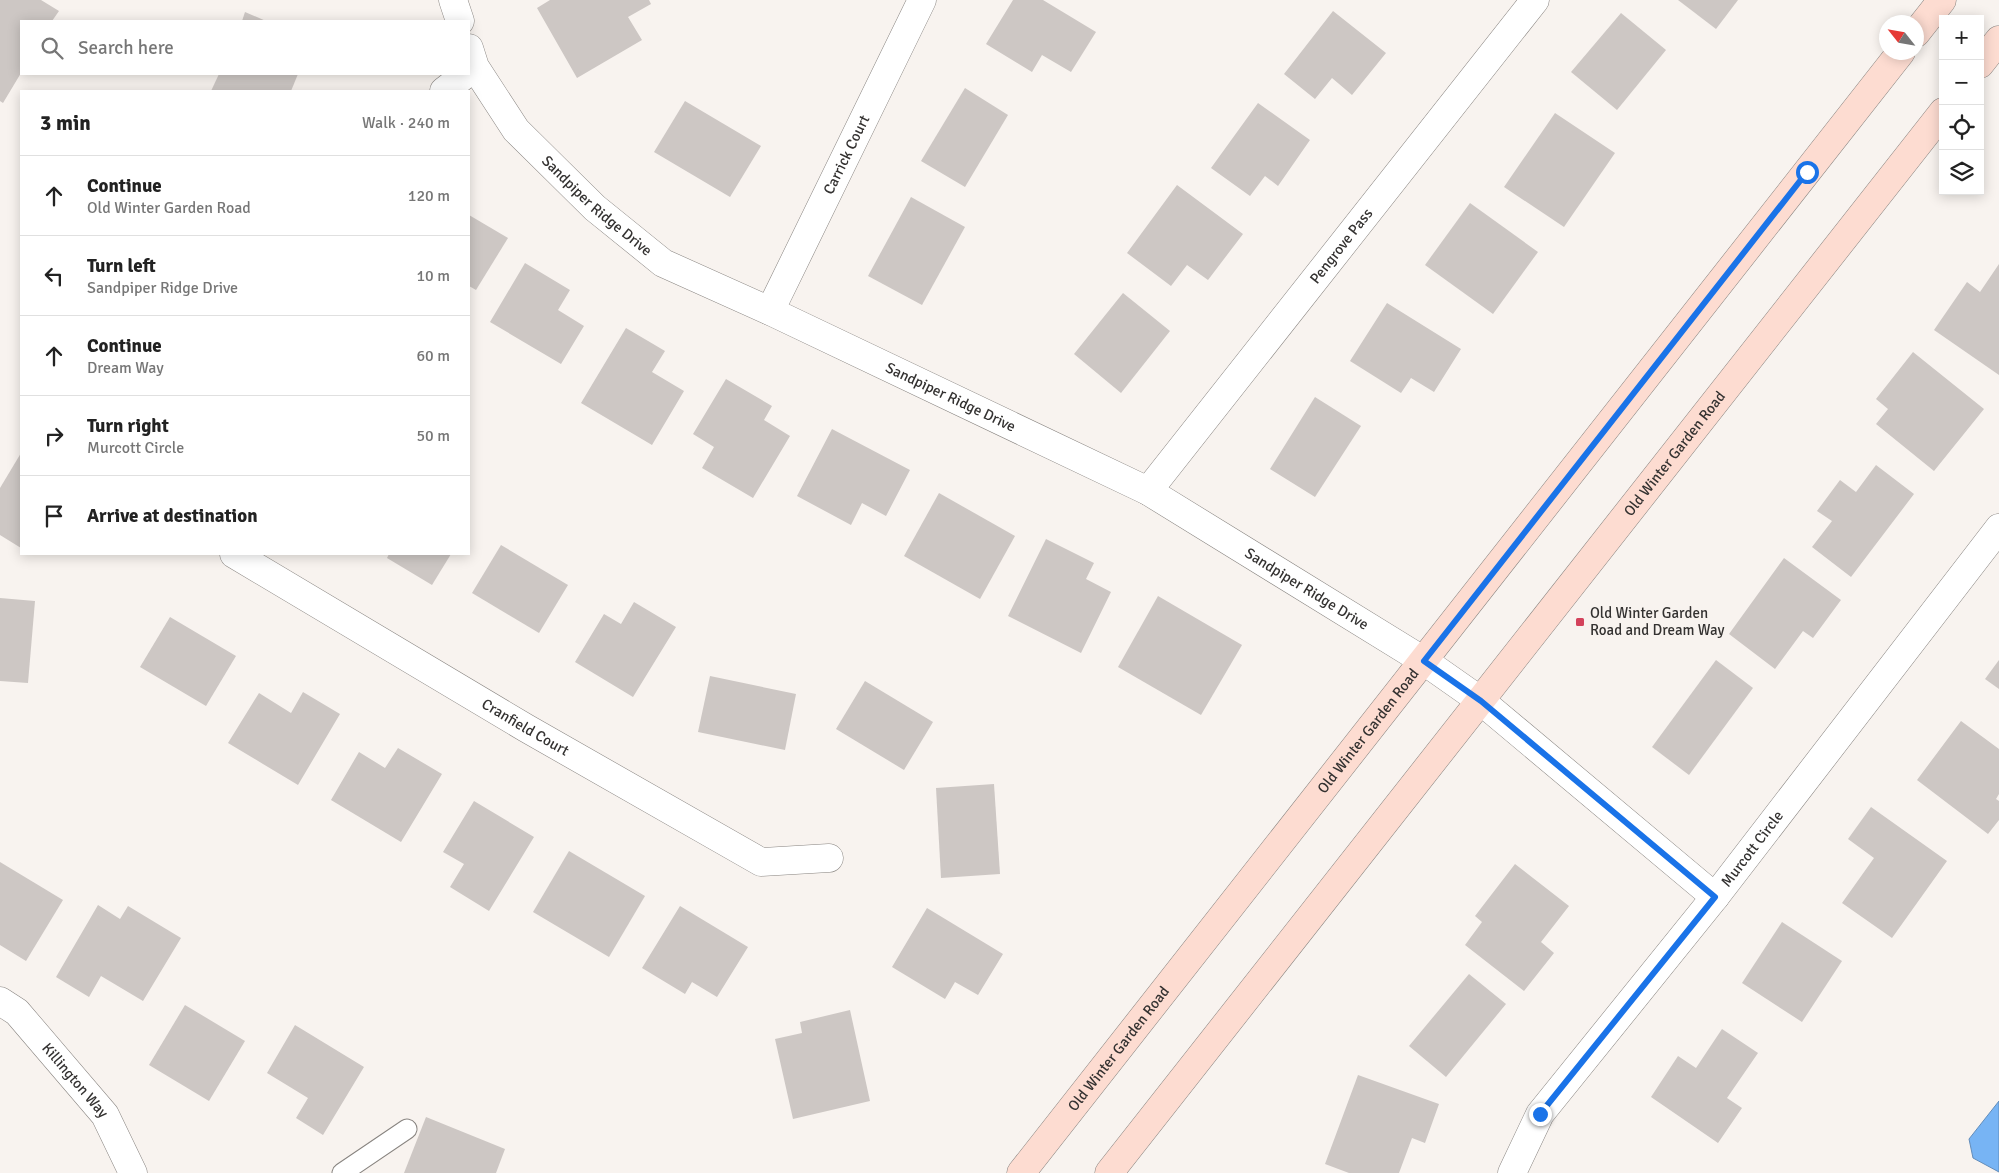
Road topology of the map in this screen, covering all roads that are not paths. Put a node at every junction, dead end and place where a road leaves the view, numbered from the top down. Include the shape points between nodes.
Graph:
1 (453, 0) edge
2 (922, 0) edge
3 (1535, 0) edge
4 (1942, 0) edge
5 (460, 20) edge
6 (1924, 23) edge
7 (1999, 40) edge
8 (1895, 60) edge
9 (1983, 60) edge
10 (470, 65) edge
11 (460, 75) edge
12 (445, 90) edge
13 (1939, 117) edge
14 (770, 311) junction
15 (1148, 491) junction
16 (1999, 528) edge
17 (236, 555) edge
18 (1424, 661) junction
19 (1481, 701) junction
20 (828, 858) dead end
21 (1715, 897) junction
22 (0, 1001) edge
23 (407, 1129) dead end
24 (133, 1173) edge
25 (342, 1173) edge
26 (1020, 1173) edge
27 (1109, 1173) edge
28 (1512, 1173) edge

1 - 5 street
2 - 14 street, Carrick Court
3 - 15 street, Pengrove Pass
4 - 6 main road
7 - 9 main road
8 - 18 main road, Old Winter Garden Road
10 - 14 street, Sandpiper Ridge Drive via 516,130 595,208 663,263
11 - 12 street
13 - 19 main road, Old Winter Garden Road
14 - 15 street, Sandpiper Ridge Drive
15 - 18 street, Sandpiper Ridge Drive
16 - 21 street, Murcott Circle
17 - 20 street, Cranfield Court via 526,728 761,862
18 - 19 street, Sandpiper Ridge Drive
18 - 26 main road, Old Winter Garden Road
19 - 21 street, Sandpiper Ridge Drive
19 - 27 main road, Old Winter Garden Road
21 - 28 street, Murcott Circle via 1540,1114
22 - 24 street, Killington Way via 18,1012 106,1115
23 - 25 lane

